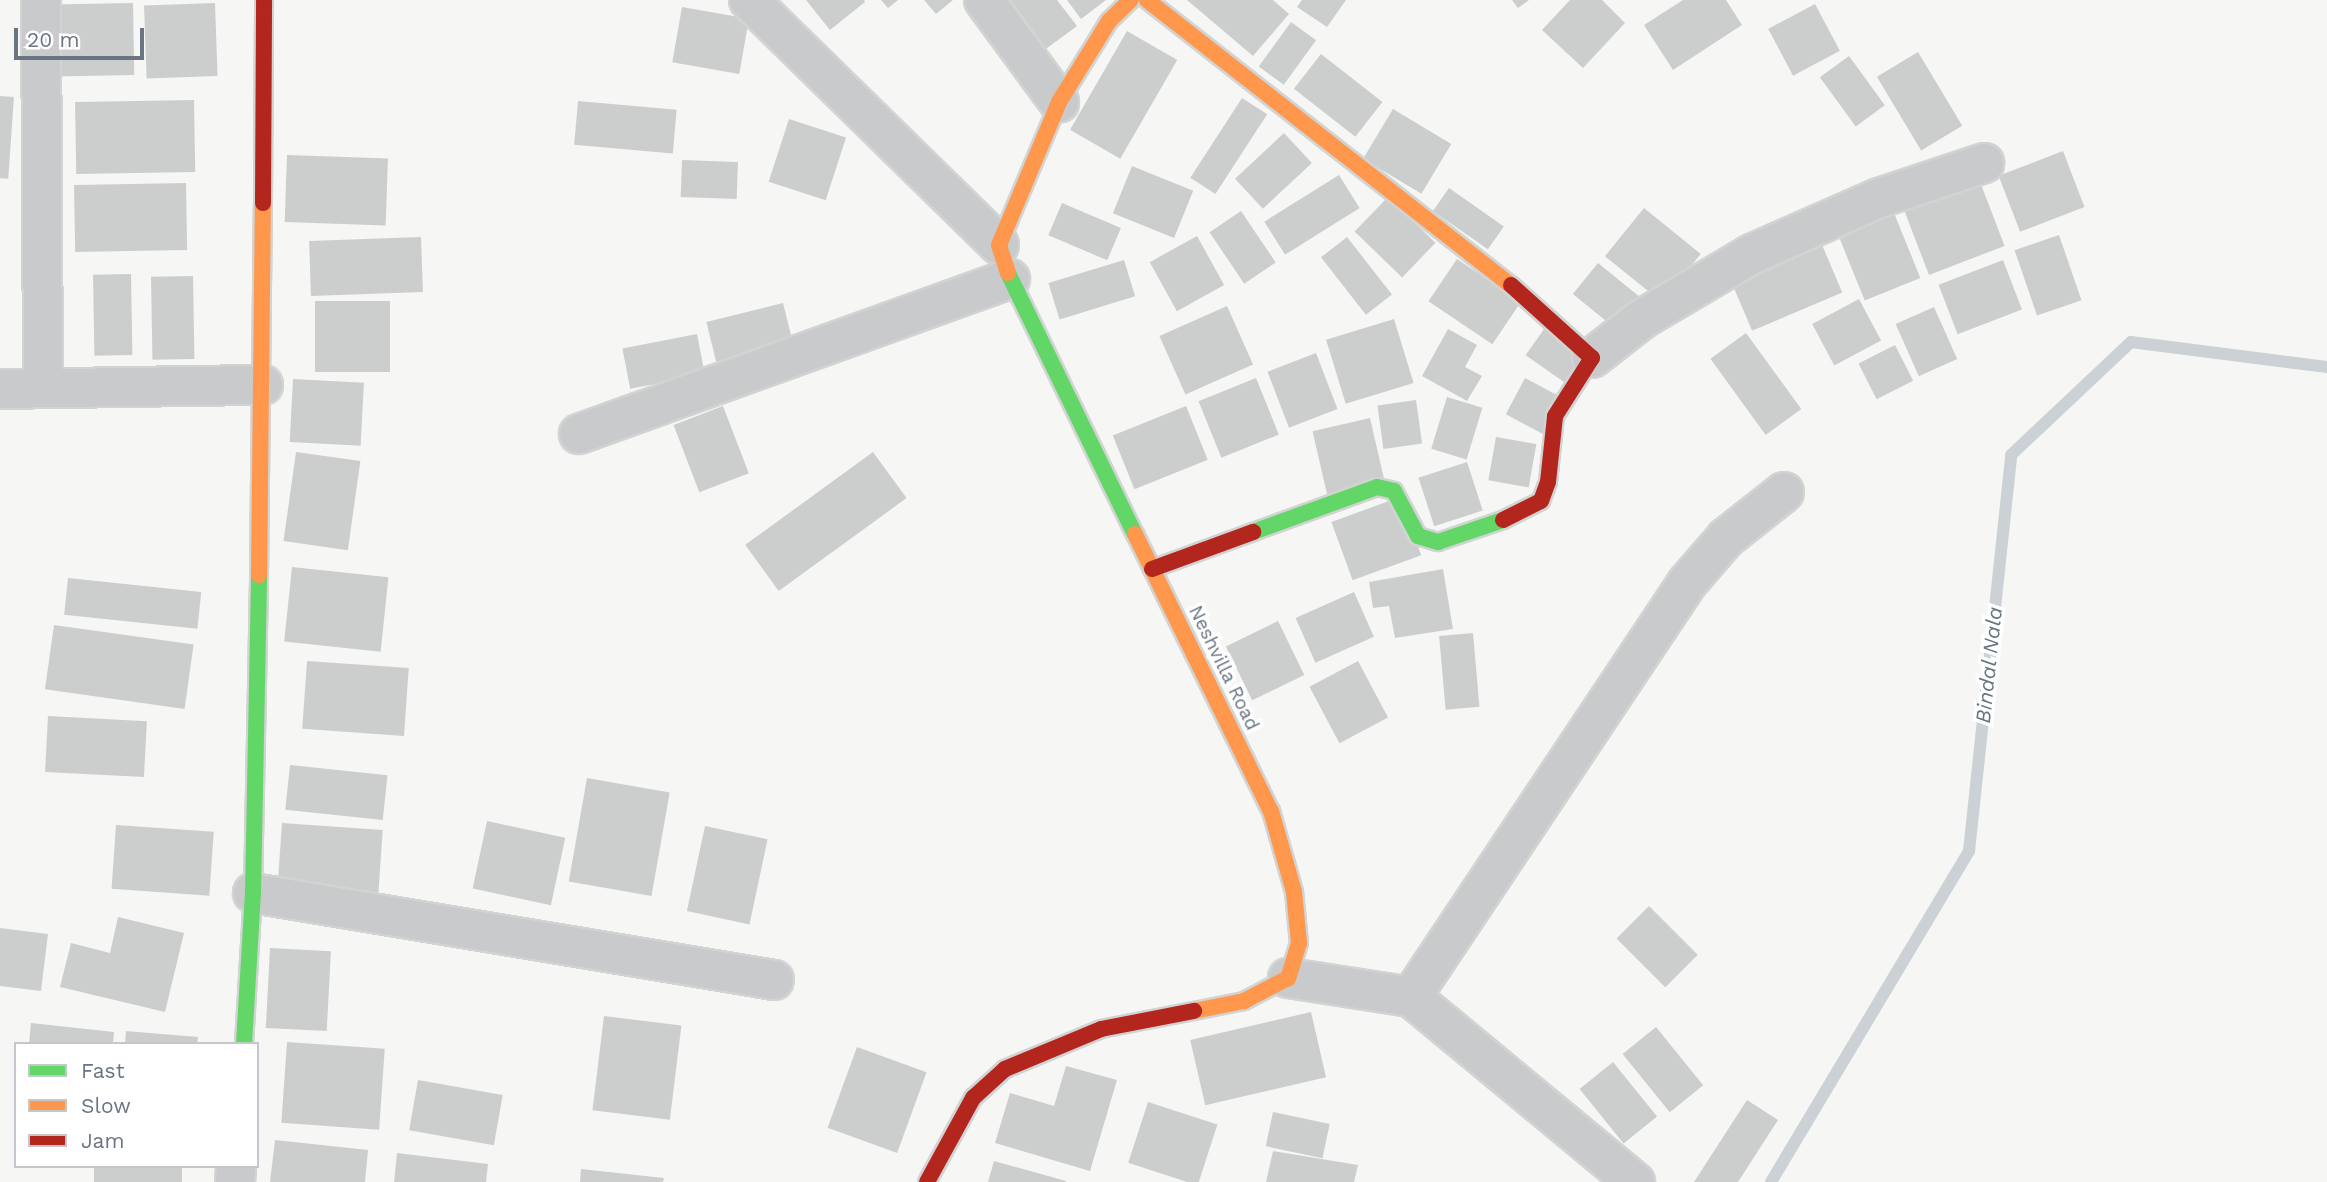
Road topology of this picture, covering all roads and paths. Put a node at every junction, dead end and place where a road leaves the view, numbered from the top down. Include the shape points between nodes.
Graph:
1 (41, 0) edge
2 (264, 0) edge
3 (749, 0) edge
4 (984, 0) edge
5 (1131, 0) edge
6 (1147, 0) edge
7 (1059, 102) junction
8 (1984, 163) dead end
9 (1005, 262) junction
10 (1592, 358) junction
11 (263, 384) junction
12 (43, 388) junction
13 (0, 389) edge
14 (579, 434) dead end
15 (1784, 492) dead end
16 (1152, 569) junction
17 (253, 893) junction
18 (1289, 978) junction
19 (774, 980) dead end
20 (1411, 997) junction
21 (244, 1042) edge
22 (927, 1182) edge
23 (1635, 1182) edge

1 - 12 street
2 - 11 street
3 - 9 street
4 - 7 street
5 - 7 street via 1109,21
6 - 10 street via 1498,273
7 - 9 street
8 - 10 street via 1880,198 1752,254 1643,319
9 - 14 street
9 - 16 street, Neshvilla Road
10 - 16 street via 1555,416 1548,482 1541,501 1516,516 1438,542 1418,536 1394,491 1377,487
11 - 12 street
11 - 17 street
12 - 13 street
15 - 20 street via 1726,538 1687,583
16 - 18 street, Neshvilla Road via 1271,811 1294,892 1299,943
17 - 19 street
17 - 21 street
18 - 20 street
18 - 22 street via 1244,1000 1101,1029 1005,1069 973,1098
20 - 23 street

